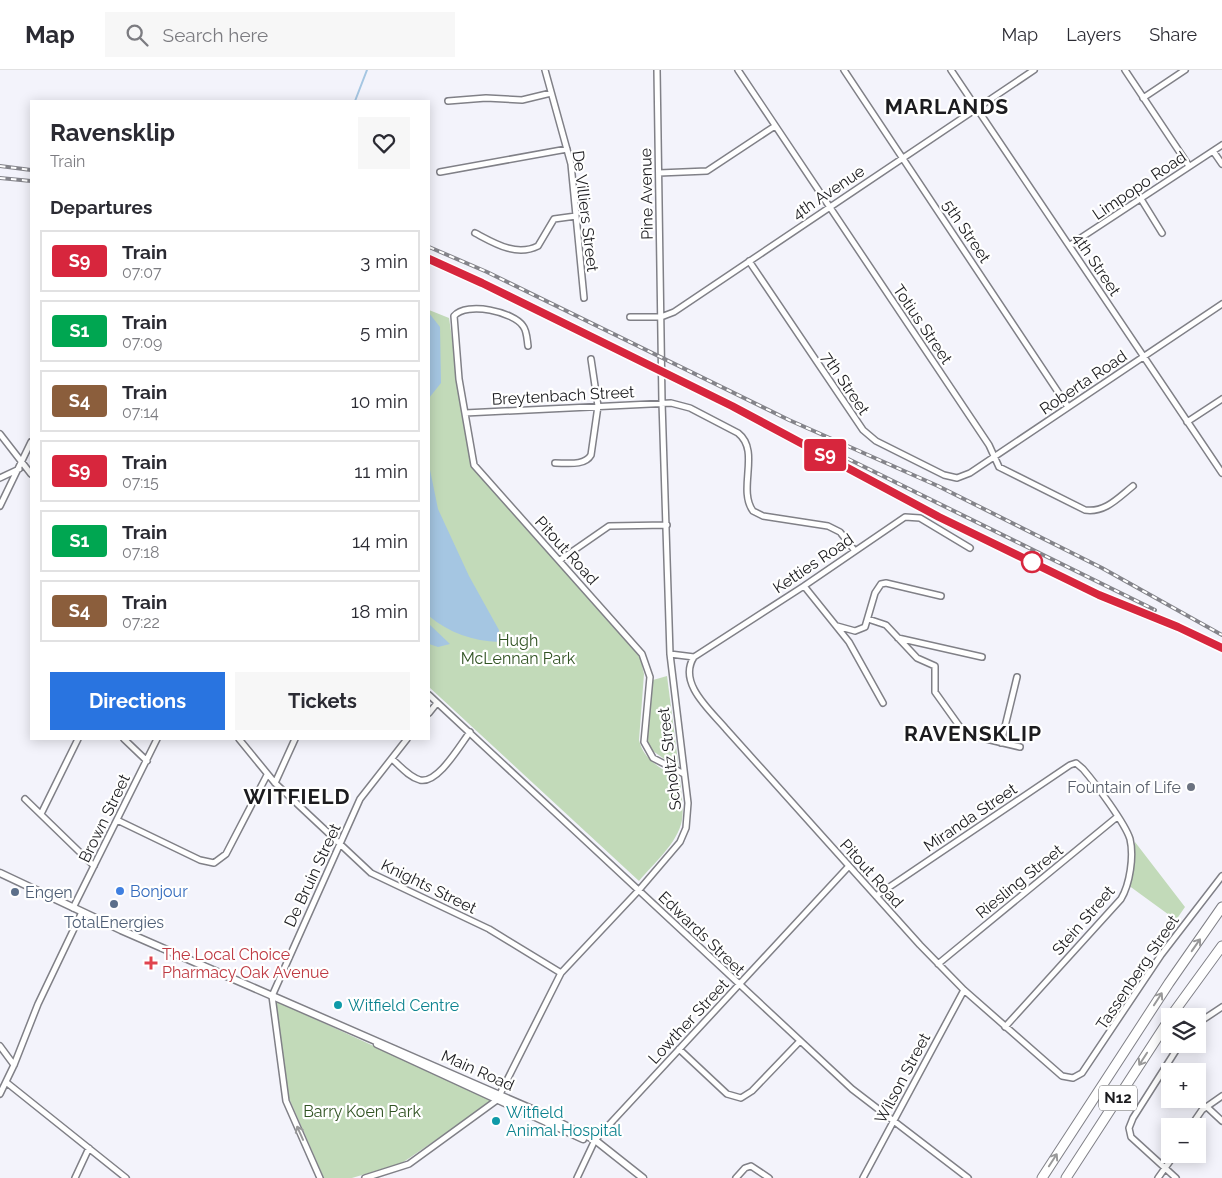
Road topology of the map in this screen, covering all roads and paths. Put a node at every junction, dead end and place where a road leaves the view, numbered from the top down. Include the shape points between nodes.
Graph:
1 (545, 70) edge
2 (657, 70) edge
3 (738, 70) edge
4 (844, 70) edge
5 (951, 70) edge
6 (1034, 70) edge
7 (1125, 70) edge
8 (1185, 70) edge
9 (551, 93) junction
10 (1143, 98) junction
11 (448, 101) dead end
12 (977, 108) junction
13 (775, 126) junction
14 (1222, 145) edge
15 (567, 149) junction
16 (1213, 151) junction
17 (902, 157) junction
18 (1222, 164) edge
19 (1189, 166) junction
20 (440, 172) dead end
21 (659, 173) junction
22 (1141, 199) junction
23 (830, 206) junction
24 (576, 216) junction
25 (475, 233) dead end
26 (1162, 233) dead end
27 (1070, 245) junction
28 (749, 261) junction
29 (584, 298) dead end
30 (1222, 304) edge
31 (661, 317) junction
32 (630, 318) dead end
33 (528, 346) dead end
34 (1143, 356) junction
35 (591, 359) dead end
36 (1222, 399) edge
37 (662, 402) junction
38 (598, 406) junction
39 (1068, 406) junction
40 (465, 413) junction
41 (1187, 422) junction
42 (0, 434) edge
43 (30, 444) edge
44 (995, 457) junction
45 (22, 462) junction
46 (556, 463) dead end
47 (19, 468) junction
48 (30, 473) edge
49 (1222, 473) edge
50 (0, 478) edge
51 (957, 478) joint
52 (1132, 486) dead end
53 (0, 506) edge
54 (667, 525) junction
55 (970, 548) dead end
56 (855, 551) junction
57 (560, 560) junction
58 (804, 586) junction
59 (941, 596) dead end
60 (868, 619) junction
61 (837, 626) junction
62 (898, 638) junction
63 (670, 654) junction
64 (694, 657) junction
65 (982, 657) dead end
66 (1017, 677) dead end
67 (430, 696) edge
68 (883, 702) dead end
69 (437, 703) junction
70 (430, 711) edge
71 (470, 732) junction
72 (78, 740) edge
73 (125, 740) edge
74 (156, 740) edge
75 (242, 740) edge
76 (295, 740) edge
77 (406, 740) edge
78 (1001, 743) junction
79 (1020, 747) dead end
80 (392, 759) junction
81 (146, 761) junction
82 (1079, 764) joint
83 (684, 774) junction
84 (268, 775) junction
85 (276, 784) junction
86 (25, 800) dead end
87 (41, 814) junction
88 (1117, 817) junction
89 (117, 820) junction
90 (340, 843) junction
91 (94, 866) junction
92 (849, 866) junction
93 (0, 873) edge
94 (1222, 876) edge
95 (639, 890) junction
96 (876, 896) junction
97 (1222, 907) edge
98 (73, 908) junction
99 (82, 912) junction
100 (1222, 946) edge
101 (938, 964) junction
102 (561, 972) junction
103 (738, 984) junction
104 (964, 990) junction
105 (272, 996) junction
106 (1222, 1007) edge
107 (1177, 1008) edge
108 (1206, 1018) edge
109 (1005, 1027) junction
110 (1161, 1032) edge
111 (800, 1041) junction
112 (0, 1046) edge
113 (679, 1049) junction
114 (1174, 1053) edge
115 (14, 1065) junction
116 (1071, 1078) joint
117 (6, 1082) junction
118 (0, 1094) edge
119 (1222, 1096) edge
120 (498, 1098) junction
121 (1207, 1107) junction
122 (1198, 1118) edge
123 (1222, 1120) edge
124 (893, 1121) junction
125 (595, 1142) junction
126 (89, 1148) junction
127 (1169, 1163) edge
128 (1166, 1168) junction
129 (75, 1178) edge
130 (126, 1178) edge
131 (320, 1178) edge
132 (365, 1178) edge
133 (576, 1178) edge
134 (643, 1178) edge
135 (736, 1178) edge
136 (769, 1178) edge
137 (863, 1178) edge
138 (968, 1178) edge
139 (1042, 1178) edge
140 (1066, 1178) edge
141 (1158, 1178) edge
142 (1176, 1178) edge

1 - 9 street, De Villiers Street
2 - 21 street, Pine Avenue
3 - 13 street, Totius Street
4 - 17 street, 5th Street
5 - 12 street, 4th Street
6 - 12 street, 4th Avenue
7 - 10 street
8 - 10 street
9 - 11 street via 522,100
9 - 15 street, De Villiers Street
10 - 19 street
12 - 17 street, 4th Avenue
12 - 27 street, 4th Street
13 - 21 street via 707,171
13 - 23 street, Totius Street
14 - 16 street, Limpopo Road
15 - 20 street
15 - 24 street, De Villiers Street
16 - 18 street
16 - 19 street, Limpopo Road
17 - 23 street, 4th Avenue
17 - 39 street, 5th Street
19 - 22 street, Limpopo Road
21 - 31 street, Pine Avenue
22 - 26 street
22 - 27 street, Limpopo Road
23 - 28 street, 4th Avenue
23 - 44 street, Totius Street
24 - 25 street via 554,219 534,248 508,249
24 - 29 street, De Villiers Street
27 - 34 street, 4th Street
28 - 31 street, 4th Avenue via 674,312
28 - 51 street, 7th Street via 868,436 944,475
30 - 34 street, Roberta Road
31 - 32 street, 4th Avenue
31 - 37 street, Scholtz Street
33 - 40 street, Pitout Road via 523,325 488,309 462,309 454,316 452,321
34 - 39 street, Roberta Road
34 - 41 street, 4th Street
35 - 38 street
36 - 41 street
37 - 38 street, Breytenbach Street
37 - 54 street, Scholtz Street
37 - 56 street, Breytenbach Street via 690,408 744,438 748,449 748,501 753,511 763,516 828,526 840,532
38 - 40 street, Breytenbach Street
38 - 46 street via 594,447 589,459
39 - 44 street, Roberta Road
40 - 57 street, Pitout Road via 474,465
41 - 49 street, 4th Street
42 - 45 street
43 - 45 street
44 - 51 street, Roberta Road
44 - 52 street, Totius Street via 1002,470 1085,510 1105,508
45 - 47 street
45 - 48 street
47 - 50 street
47 - 53 street
54 - 57 street via 605,528
54 - 63 street, Scholtz Street
55 - 56 street, Ketties Road via 912,516 902,518
56 - 58 street, Ketties Road
57 - 83 street, Pitout Road via 642,654 650,677 644,742 653,758
58 - 61 street
58 - 64 street, Ketties Road
59 - 60 street via 880,584
60 - 61 street via 865,627 858,630
60 - 62 street via 883,623
61 - 68 street via 866,669
62 - 65 street
62 - 78 street via 921,661 935,666 935,692 962,731 972,737
63 - 64 street
63 - 83 street, Scholtz Street
64 - 92 street, Pitout Road via 690,676 702,701
66 - 78 street
67 - 69 street, Edwards Street
69 - 70 street
69 - 71 street, Edwards Street
71 - 80 street via 431,779 415,778
71 - 95 street, Edwards Street
72 - 87 street
73 - 81 street
74 - 81 street, Brown Street
75 - 84 street, Knights Street
76 - 85 street
77 - 80 street, De Bruin Street
78 - 79 street
80 - 90 street, De Bruin Street via 362,796
81 - 89 street, Brown Street
82 - 88 street, Stein Street
82 - 96 street, Miranda Street via 1070,765
83 - 95 street, Scholtz Street via 688,803 685,832
84 - 85 street, Knights Street
84 - 89 street via 226,854 214,863 200,860
85 - 90 street, Knights Street
86 - 87 street
87 - 91 street
88 - 101 street, Riesling Street
88 - 109 street, Stein Street via 1131,846 1123,897
89 - 91 street, Brown Street
90 - 102 street, Knights Street via 377,877 489,929
90 - 105 street, De Bruin Street
91 - 98 street, Brown Street
92 - 96 street, Pitout Road
92 - 103 street, Lowther Street
93 - 98 street, Main Road
94 - 116 street, Tassenberg Street via 1161,955 1082,1074
95 - 102 street, Scholtz Street
95 - 103 street, Edwards Street
96 - 101 street, Pitout Road
139 -> 97 highway, N12
98 - 99 street, Main Road
99 - 105 street, Main Road
99 - 115 street via 38,1004
100 - 107 highway, N12
101 - 104 street, Pitout Road
102 - 120 street, Scholtz Street
103 - 111 street, Edwards Street
103 - 113 street, Lowther Street
104 - 109 street, Pitout Road
104 - 124 street, Wilson Street
105 - 120 street, Main Road
131 -> 105 street via 286,1101
106 - 108 street
109 - 116 street, Pitout Road via 1056,1073
110 -> 140 highway, N12
111 - 113 street via 752,1091 740,1098 727,1094
111 - 124 street, Edwards Street
112 - 115 street
113 - 125 street, Lowther Street
114 - 128 street via 1128,1131 1130,1137
115 - 117 street
117 - 118 street
117 - 126 street
119 - 121 street
120 - 125 street, Main Road
120 - 132 street, Scholtz Street via 409,1164
121 - 122 street
121 - 123 street
124 - 137 street, Wilson Street
124 - 138 street, Edwards Street
125 - 133 street, Lowther Street
125 - 134 street, Main Road
126 - 129 street
126 - 130 street
127 - 128 street
128 - 141 street
128 - 142 street
135 - 136 street via 751,1166

